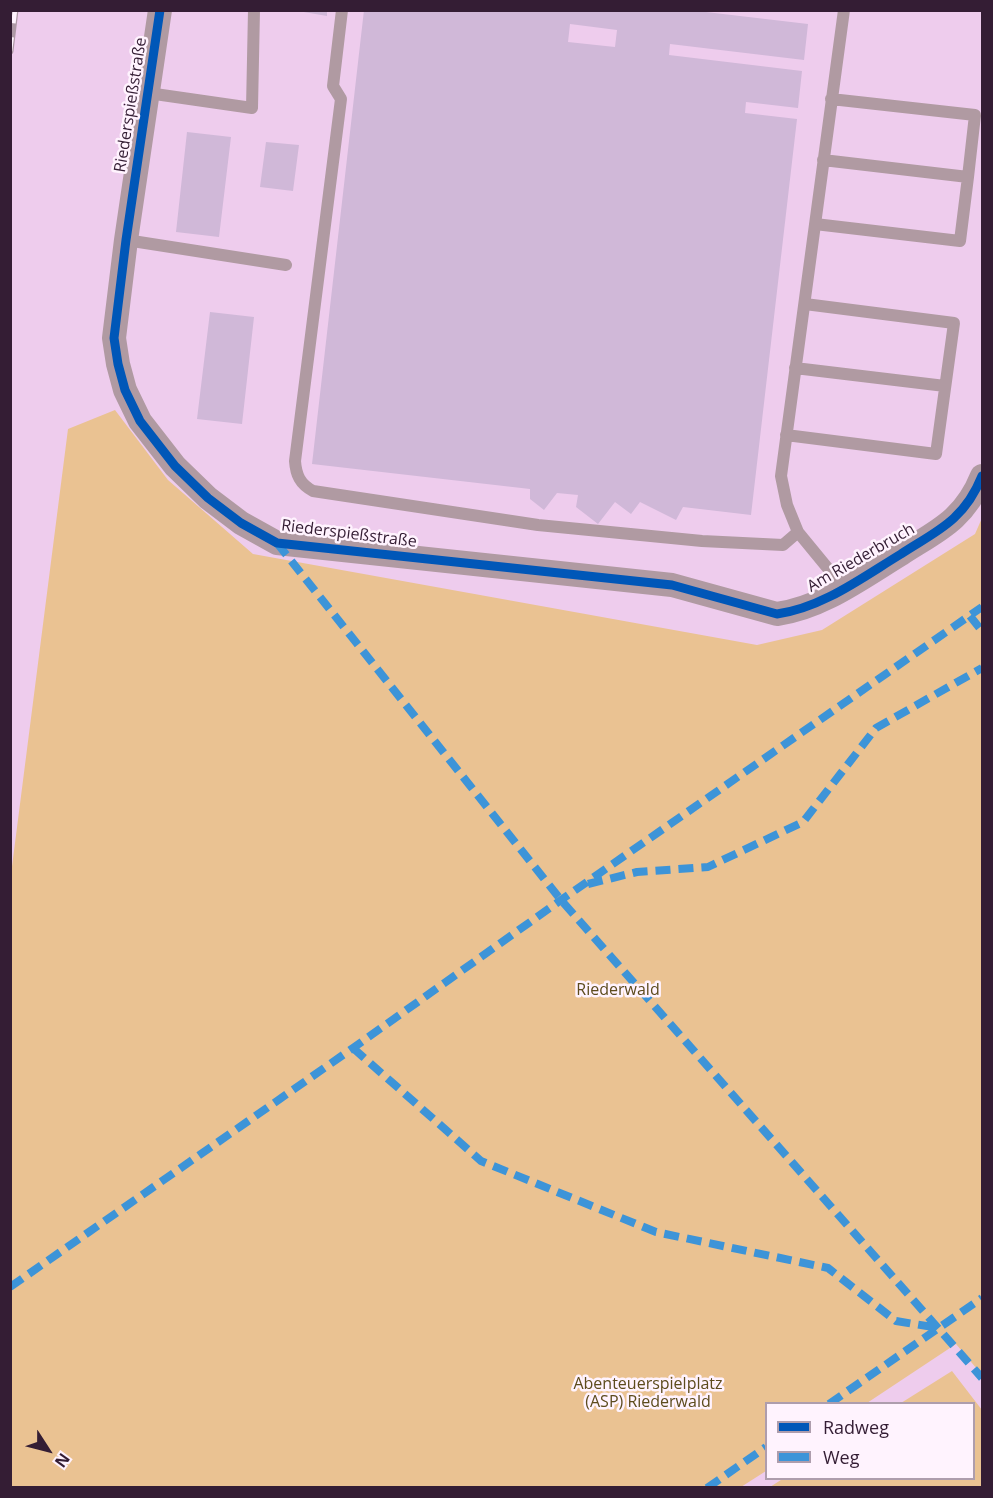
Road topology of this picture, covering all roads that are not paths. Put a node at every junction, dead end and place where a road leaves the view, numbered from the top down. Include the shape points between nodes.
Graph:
1 (160, 10) edge
2 (254, 10) edge
3 (342, 10) edge
4 (843, 16) edge
5 (148, 93) junction
6 (831, 99) junction
7 (823, 160) junction
8 (968, 177) junction
9 (815, 224) junction
10 (126, 240) junction
11 (286, 265) dead end
12 (805, 304) junction
13 (795, 368) junction
14 (945, 386) junction
15 (786, 435) junction
16 (982, 476) edge
17 (798, 532) junction
18 (844, 588) junction
19 (728, 600) joint

1 - 5 street, Riederspießstraße
2 - 5 lane via 252,108
3 - 17 lane via 333,86 340,99 295,461 296,474 306,488 538,525 702,541 783,545
4 - 6 lane
5 - 10 street, Riederspießstraße
6 - 7 lane
6 - 8 lane via 975,115
7 - 8 lane
7 - 9 lane
8 - 9 lane via 960,241
9 - 12 lane
10 - 11 lane
10 - 19 street, Riederspießstraße via 114,338 125,390 140,421 175,466 242,523 277,543 672,585
12 - 13 lane
12 - 14 lane via 954,323
13 - 14 lane
13 - 15 lane
14 - 15 lane via 936,454
15 - 17 lane via 781,476
16 - 18 street, Am Riederbruch via 953,519
17 - 18 lane
18 - 19 street, Am Riederbruch via 792,612 777,614

